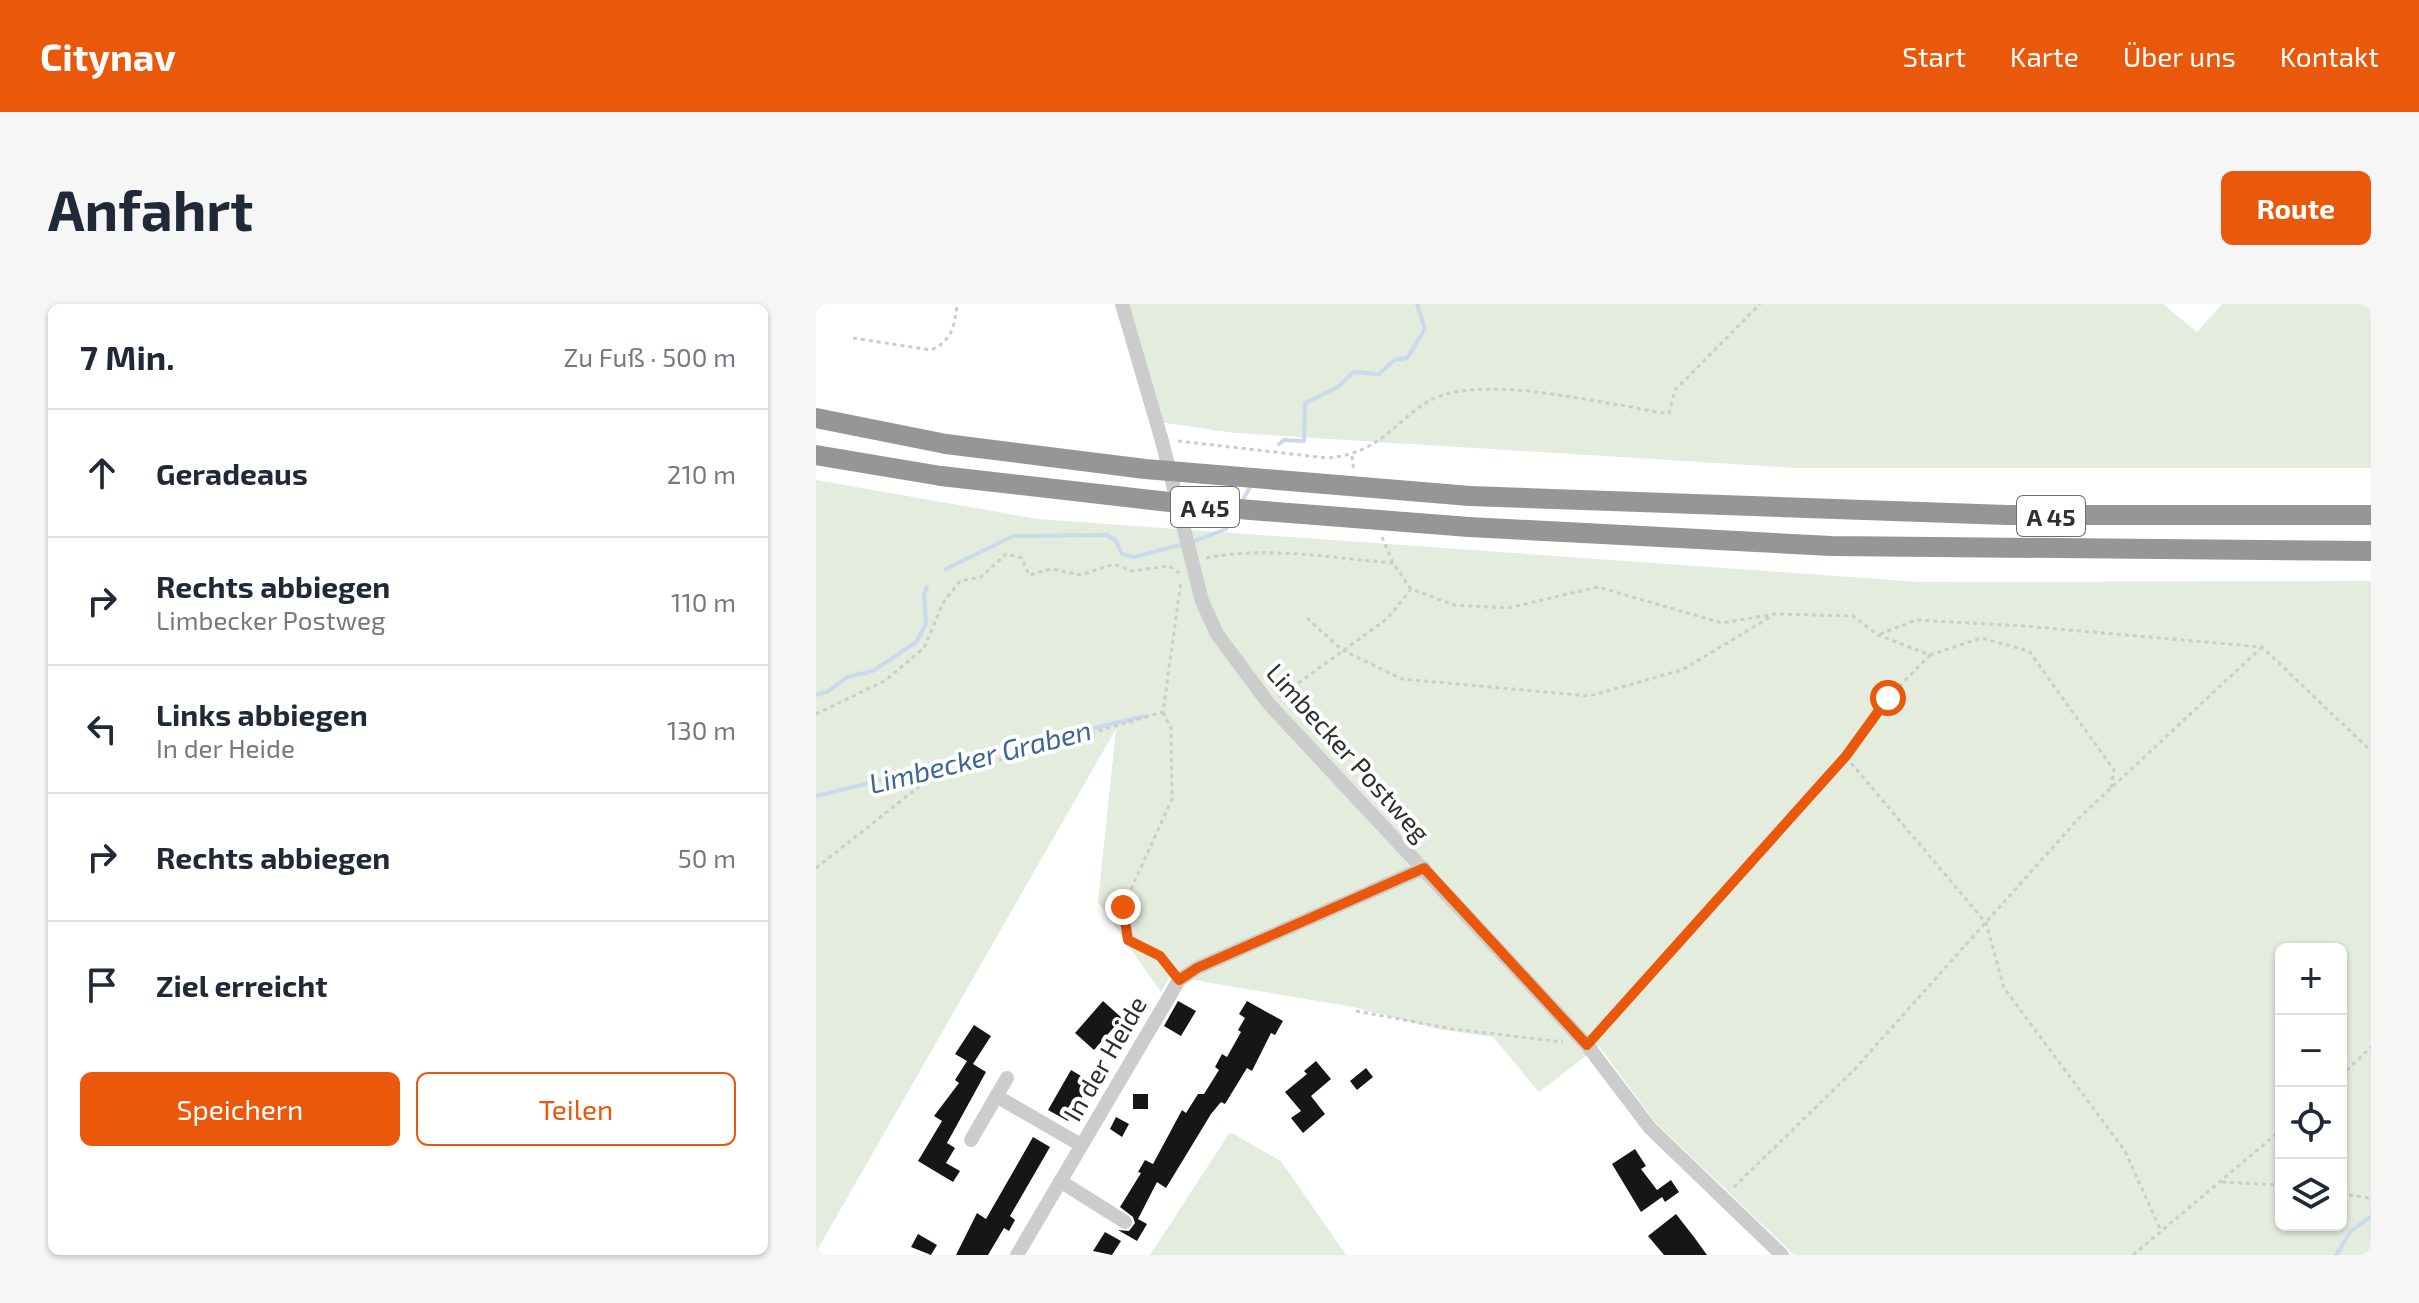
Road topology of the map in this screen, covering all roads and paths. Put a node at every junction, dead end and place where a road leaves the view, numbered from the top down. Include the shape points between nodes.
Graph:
1 (957, 304) edge
2 (1122, 304) edge
3 (1760, 304) edge
4 (853, 338) dead end
5 (816, 418) edge
6 (1162, 441) junction
7 (816, 455) edge
8 (1352, 456) junction
9 (1356, 480) dead end
10 (2371, 515) edge
11 (1381, 536) dead end
12 (2371, 551) edge
13 (1188, 563) junction
14 (1393, 563) junction
15 (1411, 589) junction
16 (1775, 614) junction
17 (1307, 618) dead end
18 (1878, 635) junction
19 (2262, 647) junction
20 (1342, 650) junction
21 (1930, 655) junction
22 (1269, 704) junction
23 (1163, 712) junction
24 (816, 714) edge
25 (2371, 751) edge
26 (1846, 756) junction
27 (2111, 788) junction
28 (816, 868) edge
29 (1424, 868) junction
30 (1986, 923) junction
31 (1179, 980) junction
32 (1356, 1011) dead end
33 (1587, 1045) junction
34 (2371, 1047) edge
35 (2347, 1070) edge
36 (1007, 1078) dead end
37 (996, 1096) junction
38 (2275, 1135) edge
39 (971, 1140) dead end
40 (1081, 1145) junction
41 (1060, 1181) junction
42 (2222, 1182) junction
43 (2275, 1185) edge
44 (2347, 1195) edge
45 (1725, 1196) junction
46 (2371, 1198) edge
47 (1125, 1222) dead end
48 (2161, 1231) junction
49 (1017, 1255) edge
50 (1782, 1255) edge
51 (2133, 1255) edge

1 - 4 path via 953,331 942,346 931,350
2 - 6 street, Limbecker Postweg
3 - 8 path via 1675,390 1669,413 1569,397 1456,392 1428,401 1374,446
5 - 10 highway, A 45, bridge via 946,444 1145,469 1470,496 2007,515
6 - 8 path
6 - 13 street, Limbecker Postweg
7 - 12 highway, A 45, bridge via 941,476 1213,507 1469,527 1831,546
8 - 9 path
11 - 14 path
13 - 14 path via 1239,553
13 - 22 street, Limbecker Postweg via 1217,634
13 - 23 path
13 - 24 path via 1132,571 1114,564 1081,575 1051,569 1029,575 1022,558 1006,554 981,577 960,581 943,603 924,648 886,680
14 - 15 path
15 - 16 path via 1454,605 1508,608 1598,587 1722,623
15 - 20 path via 1388,618
16 - 18 path via 1853,616
16 - 20 path via 1682,670 1589,696 1402,679
17 - 20 path
18 - 19 path via 1916,620
18 - 21 path
19 - 25 path
19 - 27 path
20 - 22 path
21 - 26 path via 1888,698
21 - 27 path via 1981,638 2029,651 2114,770
22 - 29 street, Limbecker Postweg
23 - 28 path via 926,781
23 - 31 path via 1171,728 1172,799 1123,907 1128,940 1160,956
26 - 30 path
26 - 33 path
27 - 30 path
29 - 31 street, In der Heide
29 - 33 street, Limbecker Postweg
30 - 45 path via 1854,1070
30 - 48 path via 2004,988 2125,1151
31 - 40 street, In der Heide
32 - 33 path
33 - 45 street, Limbecker Postweg via 1650,1128
34 - 35 path
36 - 37 street
37 - 39 street
37 - 40 street, In der Heide
38 - 42 path
40 - 41 street, In der Heide
41 - 47 street
41 - 49 street, In der Heide
42 - 43 path
42 - 48 path
44 - 46 path
45 - 50 street, Limbecker Postweg
48 - 51 path

